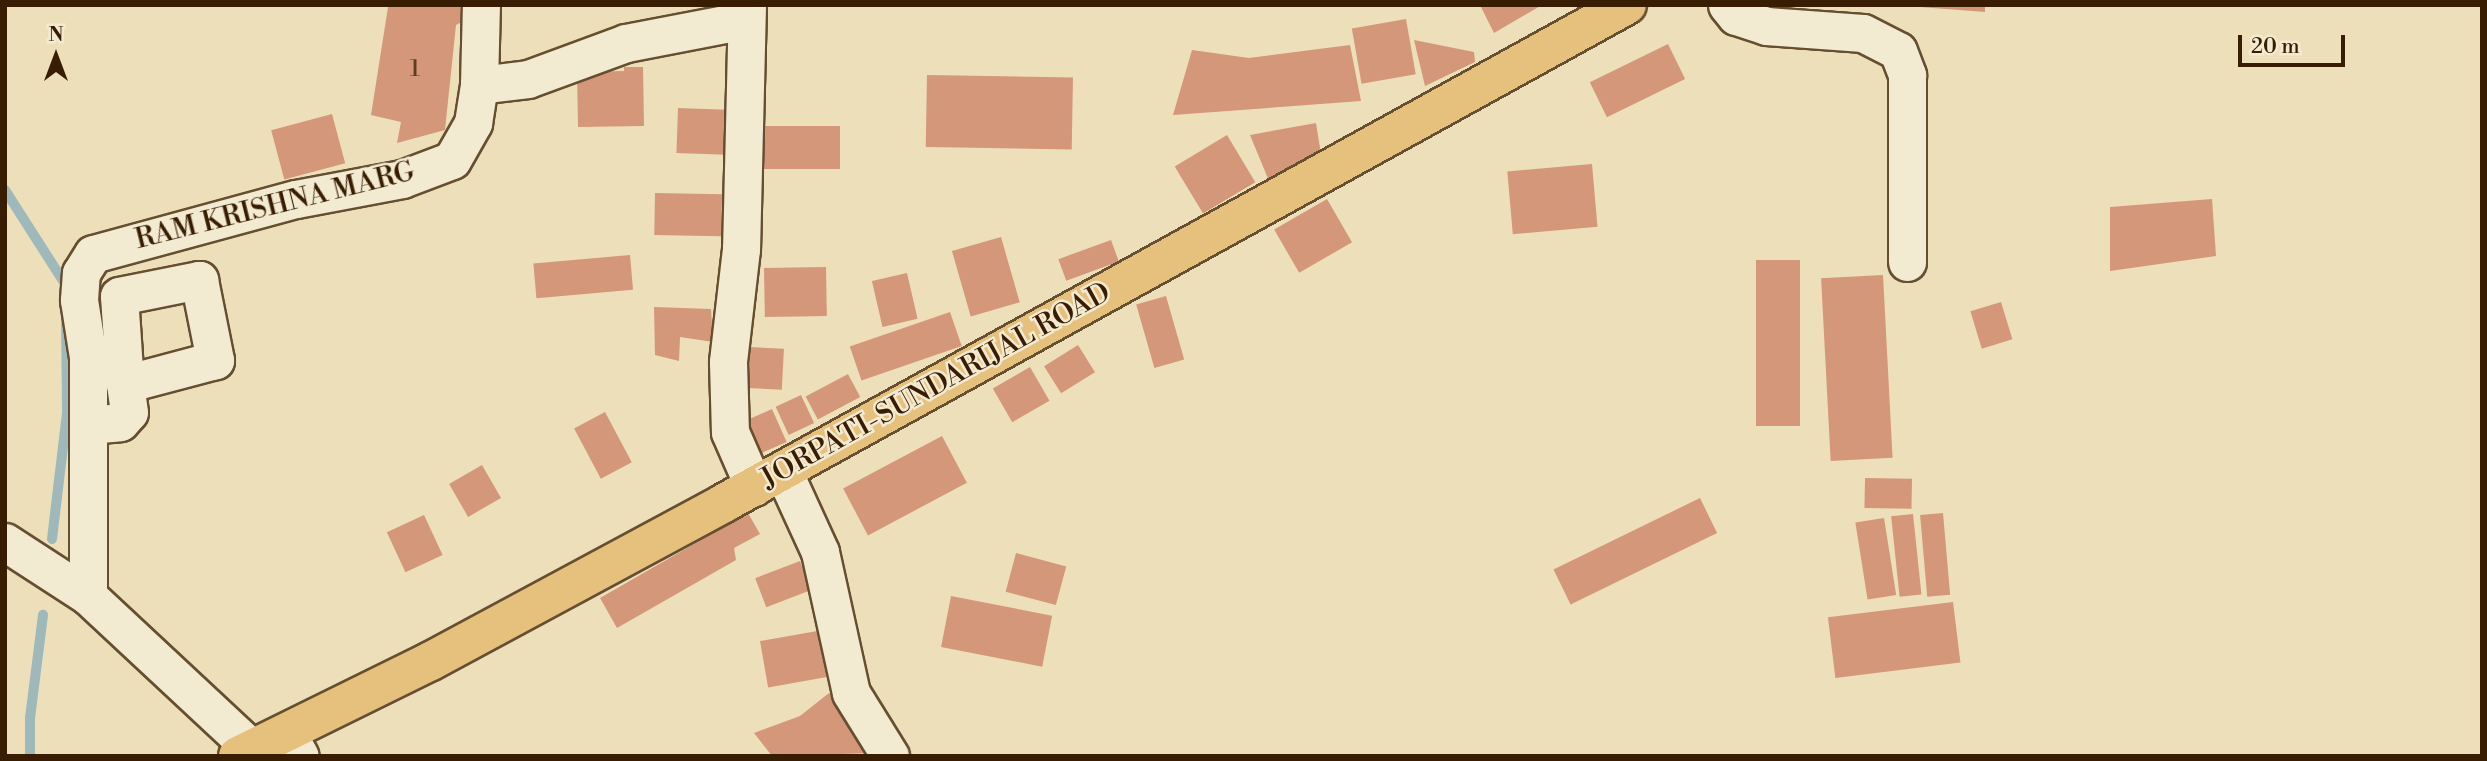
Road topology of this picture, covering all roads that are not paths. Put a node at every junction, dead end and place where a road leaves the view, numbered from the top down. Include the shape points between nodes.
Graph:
1 (481, 5) edge
2 (1627, 5) edge
3 (1727, 5) edge
4 (746, 13) edge
5 (479, 85) junction
6 (1907, 262) dead end
7 (125, 384) dead end
8 (88, 425) junction
9 (769, 479) junction
10 (5, 542) edge
11 (88, 596) junction
12 (293, 744) edge
13 (245, 753) edge
14 (890, 756) edge

1 - 5 street, RAM KRISHNA MARG
2 - 9 main road, JORPATI-SUNDARIJAL ROAD
3 - 6 street via 1736,16 1766,26 1863,33 1898,51 1907,75
4 - 5 street via 626,43 528,79
4 - 9 street via 741,249 729,362 730,432
5 - 8 street, RAM KRISHNA MARG via 473,123 452,160 402,179 296,199 93,254 81,273 79,300 88,357
7 - 8 street via 129,412 120,422
8 - 11 street, RAM KRISHNA MARG
9 - 12 main road, JORPATI-SUNDARIJAL ROAD via 431,661
9 - 14 street via 820,552 852,694
10 - 11 street
11 - 13 street
12 - 13 main road, JORPATI-SUNDARIJAL ROAD

